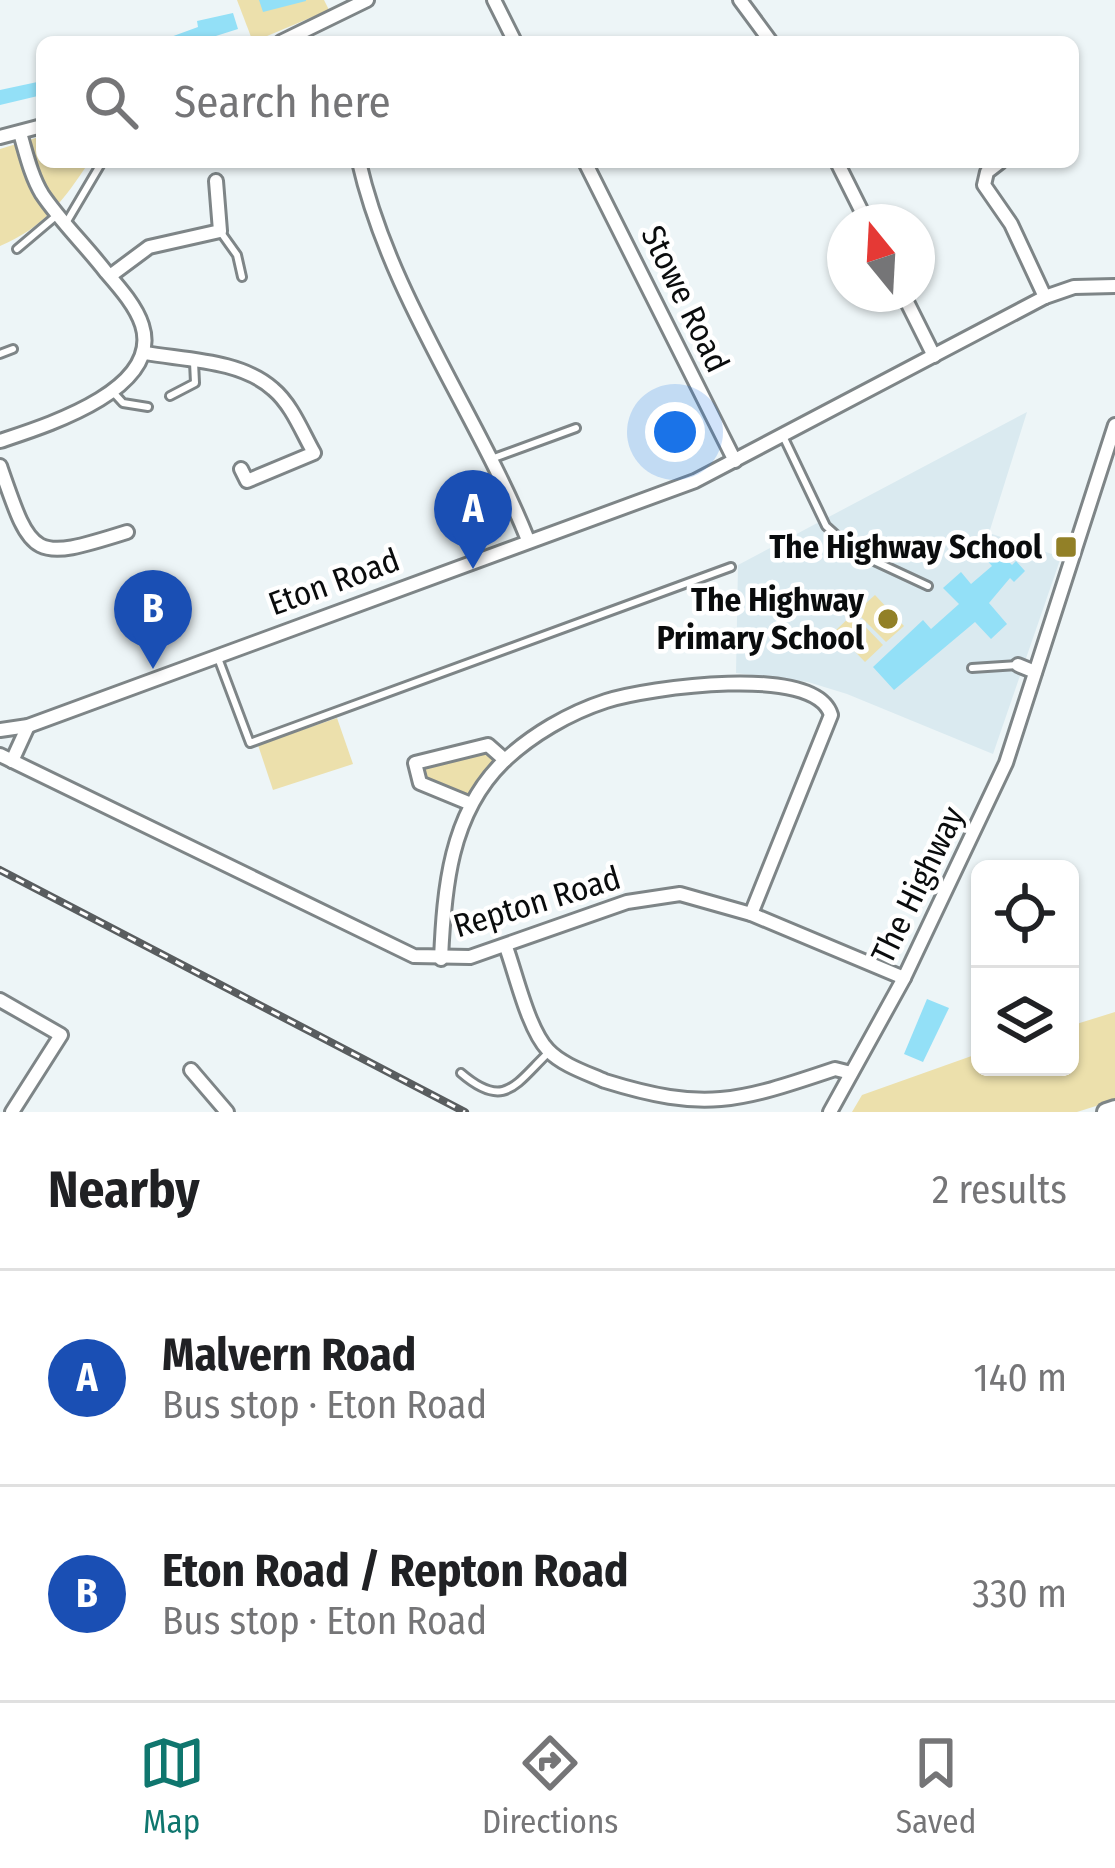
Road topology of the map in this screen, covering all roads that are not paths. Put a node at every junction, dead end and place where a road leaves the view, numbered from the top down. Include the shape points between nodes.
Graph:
1 (367, 0) edge
2 (494, 0) edge
3 (740, 0) edge
4 (316, 26) junction
5 (294, 36) edge
6 (321, 36) edge
7 (511, 36) edge
8 (767, 36) edge
9 (36, 128) edge
10 (20, 134) junction
11 (0, 137) edge
12 (98, 168) edge
13 (361, 168) edge
14 (588, 168) edge
15 (840, 168) edge
16 (992, 168) edge
17 (216, 181) dead end
18 (858, 204) edge
19 (62, 218) junction
20 (220, 231) junction
21 (16, 248) dead end
22 (110, 276) junction
23 (242, 277) dead end
24 (1115, 286) edge
25 (1046, 297) junction
26 (912, 312) edge
27 (14, 349) dead end
28 (145, 353) junction
29 (0, 354) edge
30 (934, 356) junction
31 (194, 362) junction
32 (112, 391) junction
33 (170, 396) dead end
34 (148, 406) dead end
35 (1115, 425) edge
36 (576, 428) dead end
37 (783, 436) junction
38 (0, 441) edge
39 (494, 458) junction
40 (735, 461) junction
41 (0, 466) edge
42 (241, 469) dead end
43 (127, 532) dead end
44 (528, 540) junction
45 (731, 568) dead end
46 (928, 586) dead end
47 (217, 654) junction
48 (1018, 665) joint
49 (972, 668) dead end
50 (1035, 672) junction
51 (28, 727) junction
52 (0, 730) edge
53 (6, 758) edge
54 (505, 760) junction
55 (471, 804) junction
56 (751, 914) junction
57 (506, 947) junction
58 (441, 959) junction
59 (904, 979) junction
60 (0, 1000) edge
61 (550, 1052) junction
62 (191, 1070) dead end
63 (460, 1073) dead end
64 (850, 1073) junction
65 (1115, 1109) edge
66 (709, 1111) edge
67 (12, 1112) edge
68 (227, 1112) edge
69 (830, 1112) edge
70 (1106, 1112) edge

1 - 4 street
2 - 7 street
3 - 8 street
4 - 5 street
4 - 6 street
9 - 10 street
10 - 11 street
10 - 19 street via 41,193
12 - 19 lane
13 - 39 street via 396,272
14 - 40 street, Stowe Road
15 - 18 street
16 - 25 street via 984,184
17 - 20 street
19 - 21 lane
19 - 22 street
20 - 22 street via 149,247
20 - 23 lane
22 - 28 street via 142,322
24 - 25 street, Eton Road
25 - 30 street, Eton Road
26 - 30 street
27 - 29 lane
28 - 31 street
28 - 32 street
30 - 37 street, Eton Road
31 - 33 lane via 195,383
31 - 42 street via 256,376 274,389 314,453 247,481
32 - 34 lane via 122,403
32 - 38 street
35 - 50 street, The Highway
36 - 39 lane
37 - 40 street, Eton Road
37 - 46 lane via 826,526 855,552
39 - 44 street
40 - 44 street, Eton Road
41 - 43 street via 20,524 38,547 75,548
44 - 47 street, Eton Road
45 - 47 lane via 250,742
47 - 51 street, Eton Road
48 - 49 lane
48 - 50 street
50 - 59 street, The Highway via 1006,763
51 - 52 street, Eton Road
51 - 53 street
53 - 58 street, Repton Road via 383,943
54 - 55 street
54 - 55 street via 488,745 415,763 420,783
54 - 56 street via 545,729 603,702 665,687 752,685 819,696 831,715
55 - 58 street via 451,857
56 - 57 street, Repton Road via 680,894 650,896
56 - 59 street, Repton Road
57 - 58 street, Repton Road
57 - 61 street
59 - 64 street, The Highway
60 - 67 street via 62,1035
61 - 63 lane via 503,1092 486,1092
61 - 66 street via 637,1097
62 - 68 street
64 - 66 street via 835,1069
64 - 69 street, The Highway
65 - 70 street

